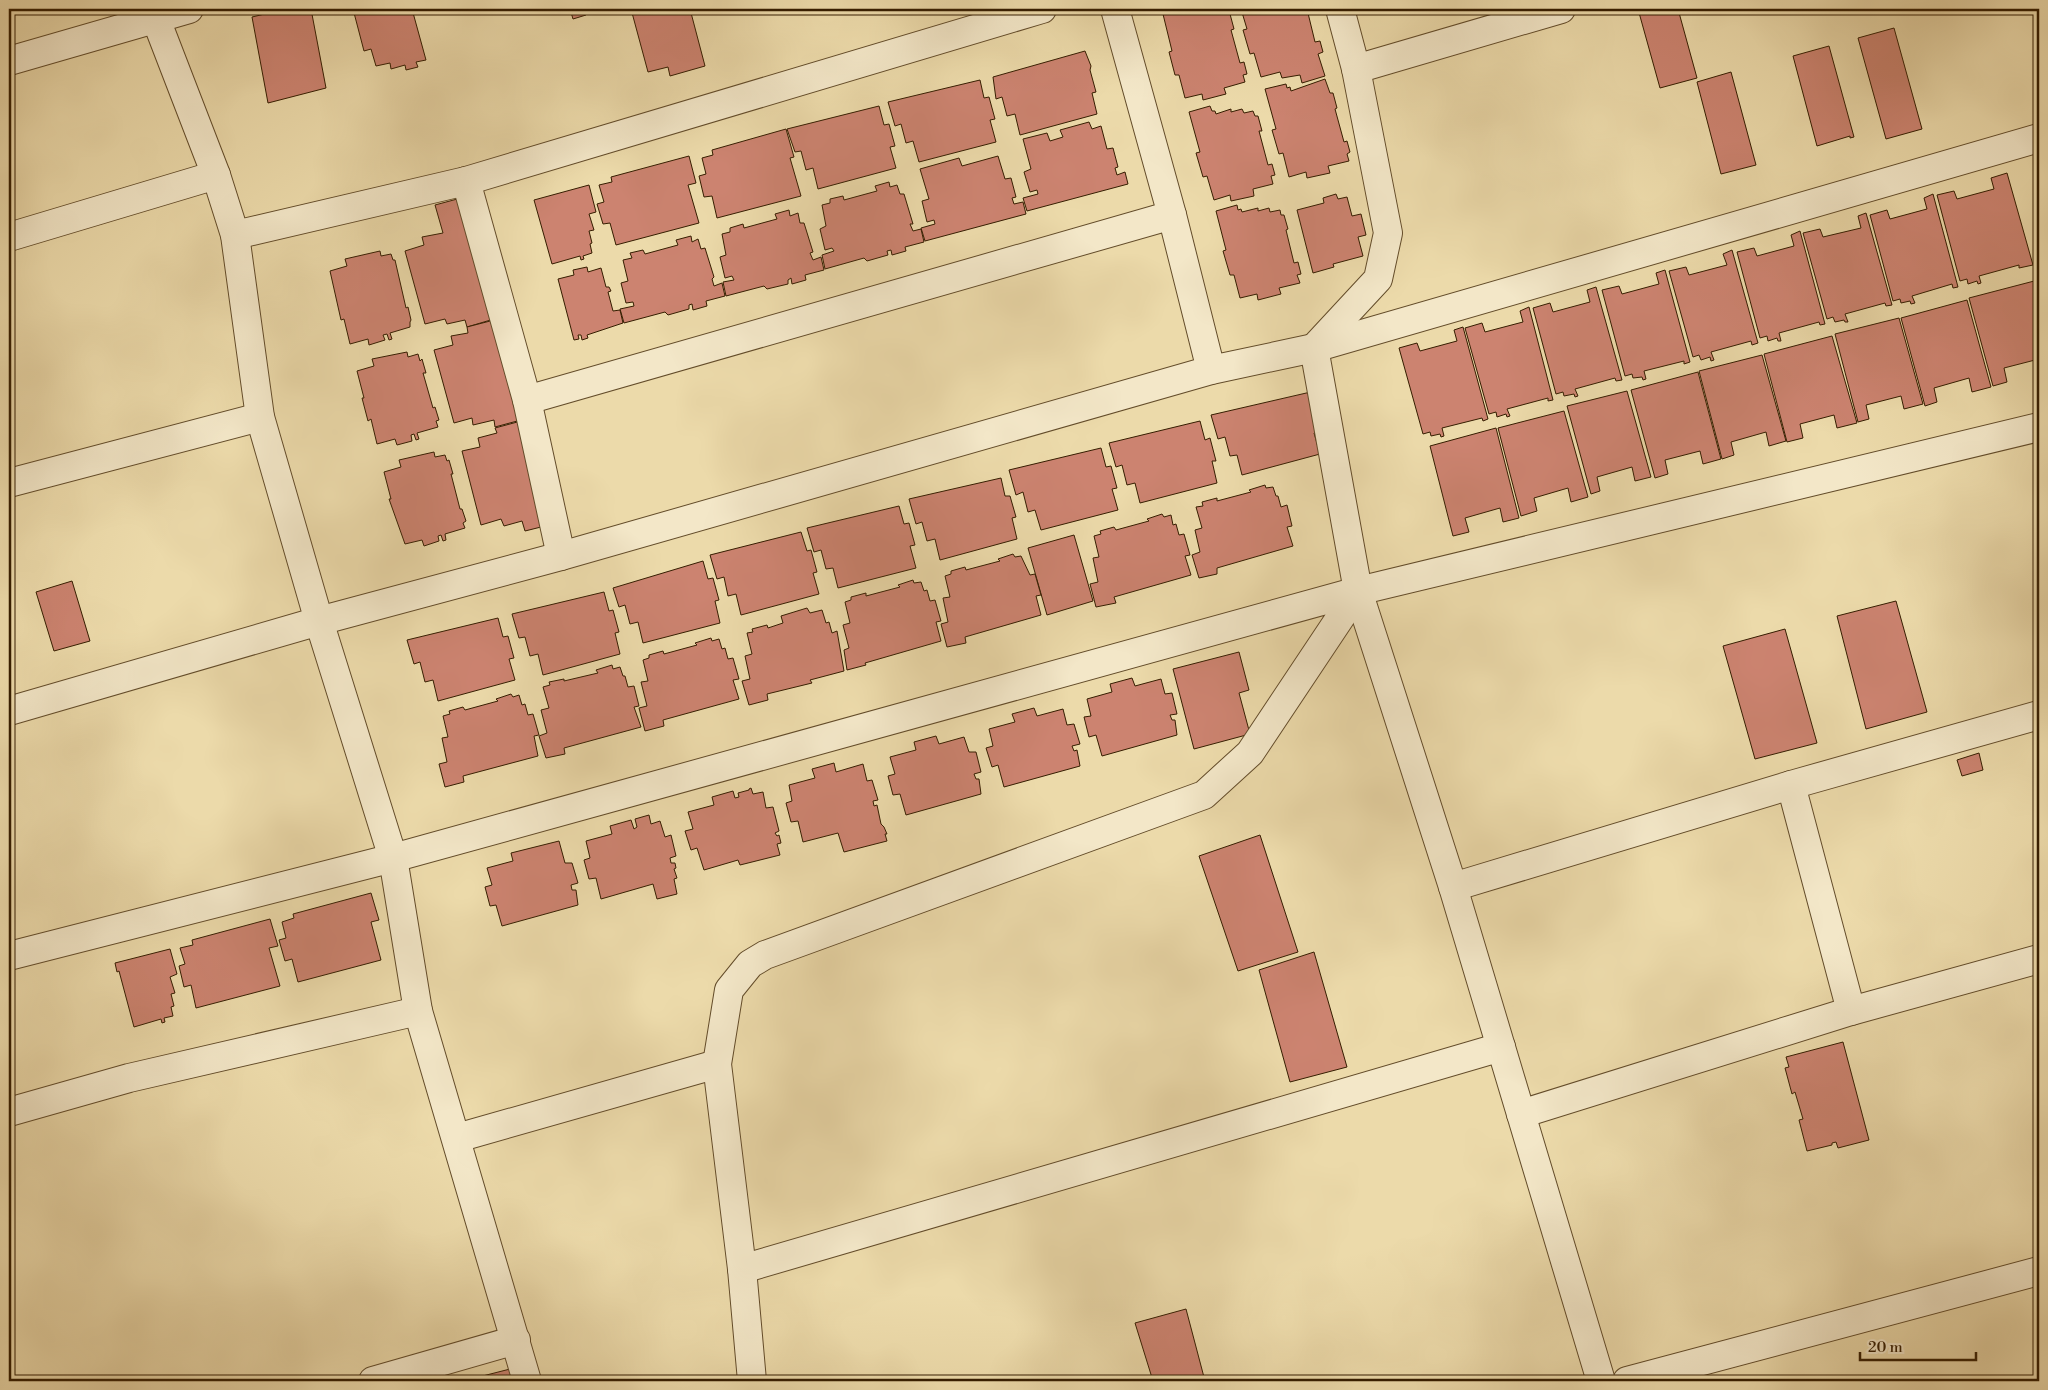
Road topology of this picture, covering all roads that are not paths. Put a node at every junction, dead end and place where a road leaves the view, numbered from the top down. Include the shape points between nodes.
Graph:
1 (189, 9) edge
2 (1042, 9) edge
3 (1115, 9) edge
4 (1340, 9) edge
5 (1560, 9) edge
6 (154, 14) edge
7 (9, 62) edge
8 (1356, 69) junction
9 (2039, 138) edge
10 (216, 175) junction
11 (466, 181) junction
12 (1172, 215) junction
13 (235, 235) junction
14 (9, 237) edge
15 (1314, 348) junction
16 (1211, 370) junction
17 (527, 400) junction
18 (260, 417) junction
19 (2039, 427) edge
20 (9, 483) edge
21 (561, 556) junction
22 (1358, 591) junction
23 (318, 621) junction
24 (9, 711) edge
25 (2039, 716) edge
26 (1791, 785) junction
27 (393, 858) junction
28 (1453, 887) junction
29 (9, 956) edge
30 (2039, 959) edge
31 (418, 1011) junction
32 (1851, 1011) junction
33 (1501, 1048) junction
34 (717, 1064) junction
35 (9, 1112) edge
36 (1521, 1114) junction
37 (457, 1138) junction
38 (742, 1269) junction
39 (2039, 1271) edge
40 (516, 1340) junction
41 (373, 1381) edge
42 (527, 1381) edge
43 (752, 1381) edge
44 (1601, 1381) edge
45 (1627, 1381) edge

1 - 6 street
2 - 11 street
3 - 12 street
4 - 8 street
5 - 8 street
6 - 7 street
6 - 10 street
8 - 15 street via 1388,233 1378,279
9 - 15 street
10 - 13 street
10 - 14 street
11 - 13 street
11 - 17 street
12 - 16 street
12 - 17 street
13 - 18 street
15 - 16 street
15 - 22 street
16 - 21 street
17 - 21 street
18 - 20 street
18 - 23 street
19 - 22 street
21 - 23 street
22 - 27 street
22 - 28 street
22 - 34 street via 1250,753 1204,795 764,955 750,964 729,990
23 - 24 street
23 - 27 street
25 - 26 street
26 - 28 street
26 - 32 street
27 - 29 street
27 - 31 street
28 - 33 street
30 - 32 street
31 - 35 street via 129,1078
31 - 37 street
32 - 36 street
33 - 36 street
33 - 38 street
34 - 37 street
34 - 38 street
36 - 44 street
37 - 40 street
38 - 43 street
39 - 45 street
40 - 41 street
40 - 42 street

